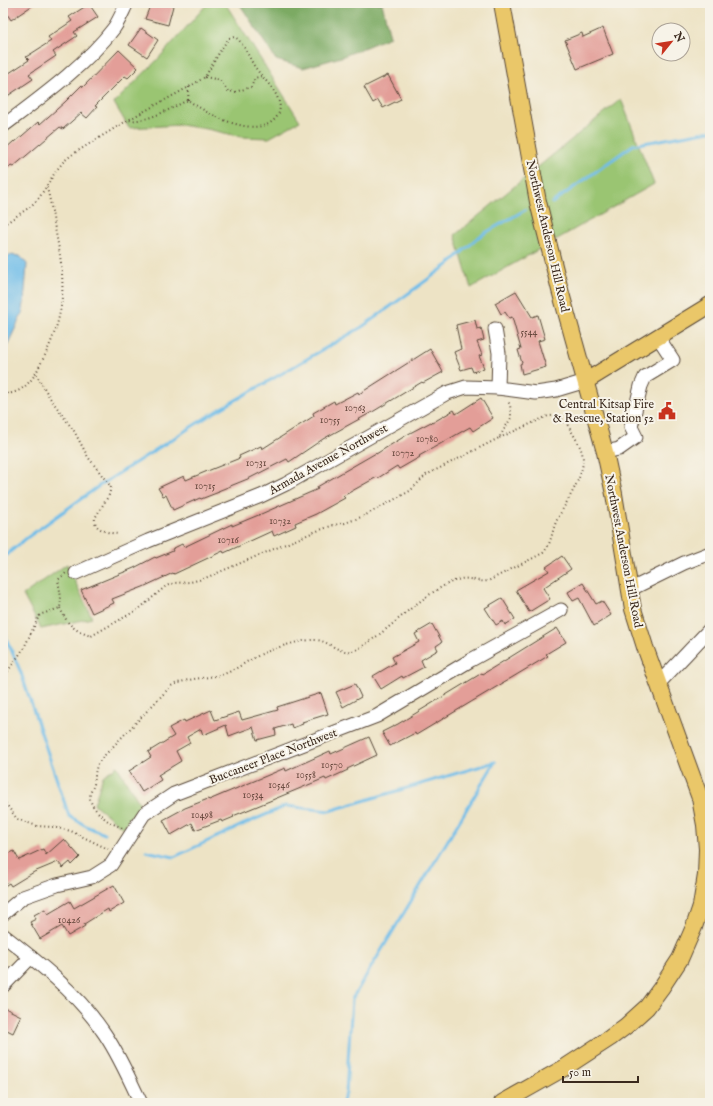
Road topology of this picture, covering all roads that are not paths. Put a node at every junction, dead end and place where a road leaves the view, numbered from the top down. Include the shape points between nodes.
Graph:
1 (127, 3) edge
2 (502, 3) edge
3 (3, 126) edge
4 (710, 305) edge
5 (495, 329) dead end
6 (658, 337) junction
7 (586, 382) junction
8 (498, 388) junction
9 (605, 452) junction
10 (710, 553) edge
11 (76, 573) road end
12 (629, 590) junction
13 (561, 610) dead end
14 (710, 629) edge
15 (658, 684) junction
16 (708, 875) edge
17 (3, 914) edge
18 (3, 935) edge
19 (31, 957) junction
20 (3, 986) edge
21 (141, 1103) edge
22 (502, 1103) edge

1 - 3 street via 115,27 96,49 51,89
2 - 7 main road, Northwest Anderson Hill Road via 538,202
4 - 6 main road
5 - 8 street via 499,353
6 - 7 main road
6 - 9 street via 673,360 646,377 641,386 631,427 636,438 619,449
7 - 8 street, Armada Avenue Northwest via 536,393
7 - 9 main road, Northwest Anderson Hill Road
8 - 11 street, Armada Avenue Northwest via 466,387 447,393 286,484
9 - 12 main road, Northwest Anderson Hill Road
10 - 12 street
12 - 15 main road, Northwest Anderson Hill Road via 637,626
13 - 17 street, Buccaneer Place Northwest via 377,716 174,794 144,814 110,865 92,877 57,885 23,898
14 - 15 street
15 - 16 main road, Northwest Anderson Hill Road via 700,798 707,841
16 - 22 main road, Northwest Anderson Hill Road via 699,911 685,948 668,978 647,1006 610,1038
18 - 19 street
19 - 20 street
19 - 21 street via 83,1005 103,1031

